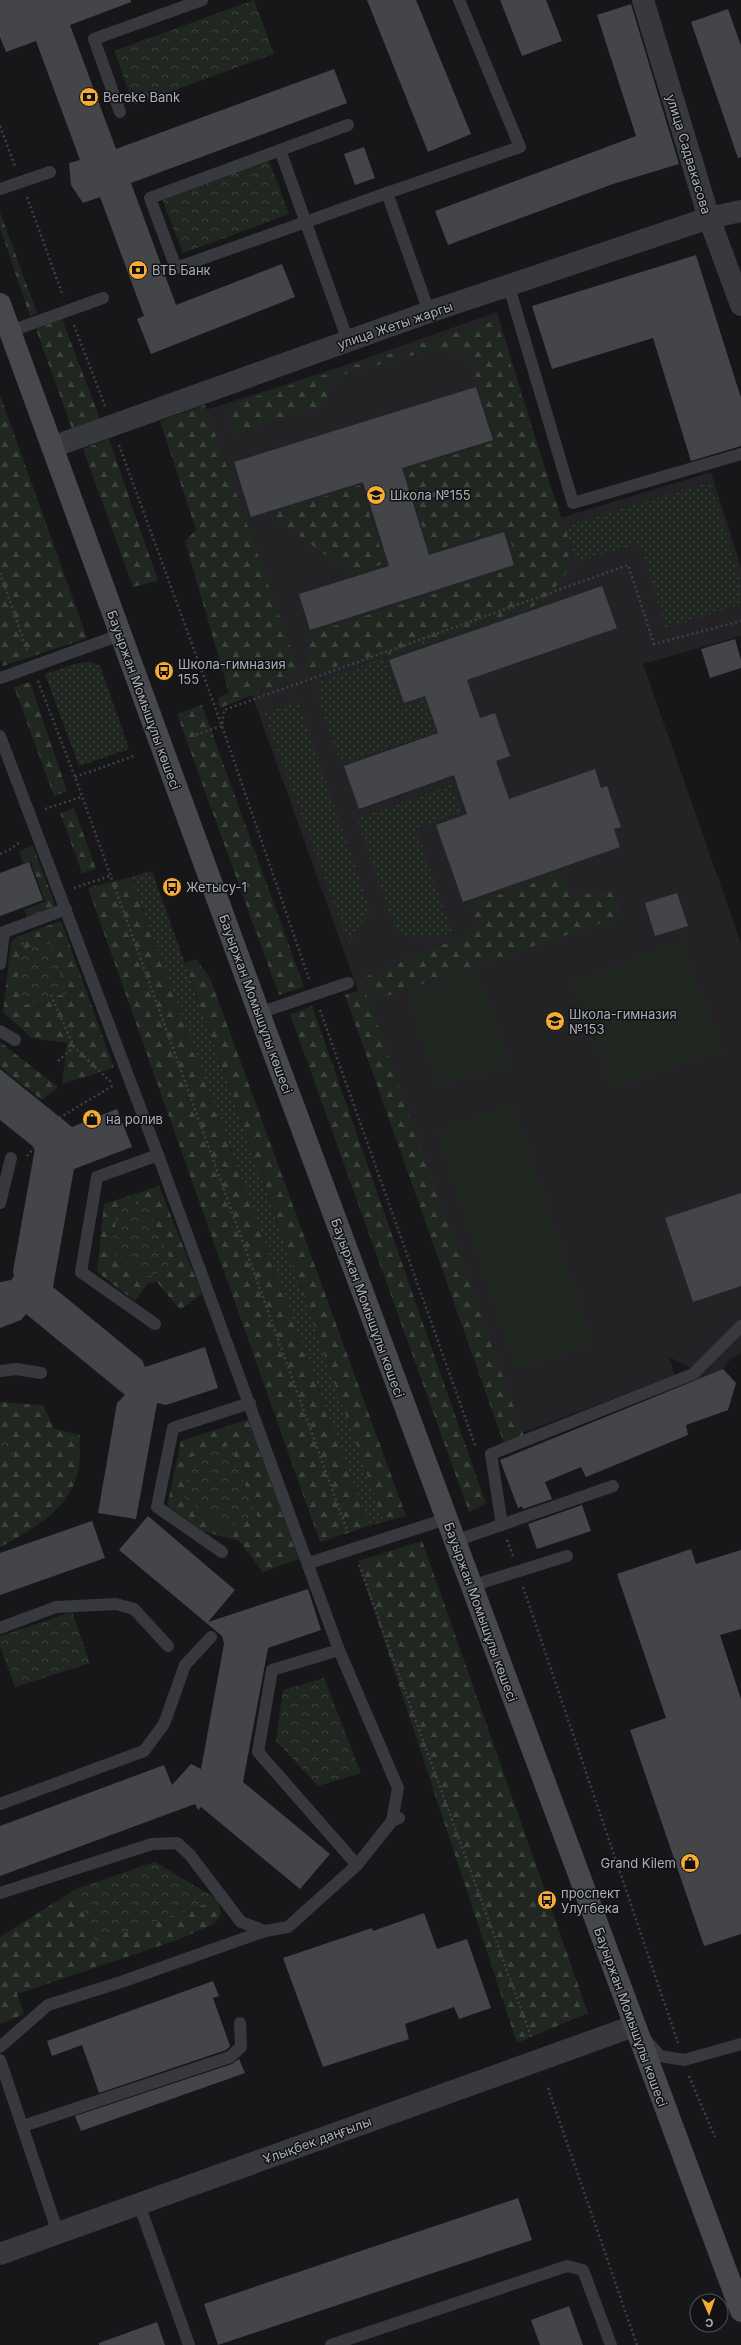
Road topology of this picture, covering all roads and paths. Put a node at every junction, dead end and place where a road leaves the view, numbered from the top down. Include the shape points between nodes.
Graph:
1 (202, 0) edge
2 (459, 0) edge
3 (643, 0) edge
4 (120, 112) dead end
5 (348, 125) dead end
6 (0, 126) edge
7 (280, 150) junction
8 (50, 172) dead end
9 (21, 182) junction
10 (0, 189) edge
11 (387, 193) junction
12 (741, 211) edge
13 (709, 218) junction
14 (305, 222) junction
15 (509, 287) junction
16 (102, 298) dead end
17 (0, 304) edge
18 (741, 306) edge
19 (69, 311) junction
20 (428, 312) junction
21 (11, 331) junction
22 (348, 341) junction
23 (112, 425) junction
24 (52, 447) junction
25 (741, 454) edge
26 (0, 573) edge
27 (1, 582) edge
28 (741, 621) edge
29 (120, 636) junction
30 (33, 667) junction
31 (0, 678) edge
32 (222, 726) junction
33 (0, 736) edge
34 (191, 736) dead end
35 (134, 756) dead end
36 (75, 777) junction
37 (81, 797) junction
38 (30, 814) junction
39 (36, 830) junction
40 (0, 854) edge
41 (110, 876) junction
42 (60, 893) junction
43 (66, 909) junction
44 (0, 964) edge
45 (348, 983) dead end
46 (314, 994) junction
47 (51, 995) dead end
48 (259, 1013) junction
49 (0, 1031) edge
50 (14, 1040) dead end
51 (74, 1047) junction
52 (58, 1061) dead end
53 (129, 1080) junction
54 (114, 1085) junction
55 (158, 1155) junction
56 (11, 1158) joint
57 (0, 1203) edge
58 (155, 1324) dead end
59 (741, 1326) edge
60 (0, 1371) edge
61 (41, 1373) dead end
62 (250, 1403) junction
63 (478, 1456) dead end
64 (613, 1486) dead end
65 (446, 1519) junction
66 (502, 1525) junction
67 (455, 1541) junction
68 (354, 1549) junction
69 (222, 1552) dead end
70 (567, 1556) dead end
71 (309, 1563) junction
72 (518, 1572) junction
73 (471, 1586) junction
74 (0, 1628) edge
75 (211, 1637) dead end
76 (168, 1646) dead end
77 (339, 1650) junction
78 (0, 1804) edge
79 (357, 1865) junction
80 (0, 1893) edge
81 (266, 1931) junction
82 (240, 2023) dead end
83 (634, 2026) junction
84 (533, 2042) dead end
85 (741, 2044) edge
86 (678, 2045) dead end
87 (0, 2047) edge
88 (0, 2060) edge
89 (689, 2076) dead end
90 (548, 2088) dead end
91 (22, 2126) junction
92 (715, 2137) dead end
93 (140, 2204) junction
94 (58, 2233) junction
95 (0, 2254) edge
96 (741, 2311) edge
97 (189, 2345) edge
98 (331, 2345) edge
99 (611, 2345) edge
100 (637, 2345) edge

1 - 4 lane via 94,39
2 - 11 lane via 520,146
3 - 13 street, улица Садвакасова
5 - 7 lane
6 - 9 path
7 - 14 lane
7 - 14 lane via 150,198 176,268
8 - 9 lane
9 - 10 lane
9 - 19 path
11 - 14 lane
11 - 20 lane
12 - 13 street, улица Жеты жаргы
13 - 15 street, улица Жеты жаргы
13 - 18 street, улица Садвакасова
14 - 22 lane
15 - 20 street, улица Жеты жаргы
15 - 25 lane via 573,503
16 - 19 lane
17 - 21 main road, Бауыржан Момышұлы көшесі
19 - 21 lane
19 - 23 path
20 - 22 street, улица Жеты жаргы
21 - 24 main road, Бауыржан Момышұлы көшесі
22 - 23 street, улица Жеты жаргы
23 - 24 street, улица Жеты жаргы
23 - 32 path
24 - 29 main road, Бауыржан Момышұлы көшесі
26 - 27 path
27 - 30 path
28 - 32 path via 654,644 628,565 224,710
29 - 30 lane
29 - 48 main road, Бауыржан Момышұлы көшесі
30 - 31 lane
30 - 36 path
32 - 34 path
32 - 46 path
33 - 38 lane
35 - 36 path
36 - 37 path
37 - 38 path
37 - 41 path
38 - 39 lane
39 - 40 path
39 - 42 lane
41 - 42 path
41 - 68 path
42 - 43 lane
43 - 44 lane via 4,932
43 - 53 lane
45 - 46 lane
46 - 48 lane
46 - 63 path
47 - 51 path
48 - 65 main road, Бауыржан Момышұлы көшесі
49 - 50 lane
51 - 52 path
51 - 54 path
53 - 54 path
53 - 55 lane
54 - 56 path via 59,1118 24,1160
55 - 58 lane via 97,1177 81,1272
55 - 62 lane
56 - 57 lane
59 - 66 lane via 693,1374 491,1454
60 - 61 lane via 16,1369
62 - 69 lane via 173,1428 157,1506
62 - 71 lane
64 - 66 lane
65 - 67 main road, Бауыржан Момышұлы көшесі
65 - 68 lane
66 - 67 lane
66 - 72 path
67 - 73 main road, Бауыржан Момышұлы көшесі
68 - 71 lane
68 - 84 path
70 - 72 lane
71 - 77 lane
72 - 73 lane
72 - 86 path
73 - 83 main road, Бауыржан Момышұлы көшесі
74 - 76 lane via 56,1607 116,1604 134,1609
75 - 78 lane via 185,1665 164,1724 144,1751
77 - 79 lane via 398,1788 396,1819
77 - 79 lane via 272,1670 258,1752
79 - 81 lane via 288,1928
80 - 81 lane via 152,1844 176,1843 190,1855 241,1922
81 - 87 lane via 121,1982 48,2004
82 - 91 lane via 241,2047 230,2057
83 - 85 lane via 660,2056 684,2060
83 - 93 street, Ұлықбек даңғылы
83 - 96 main road, Бауыржан Момышұлы көшесі
88 - 91 lane
89 - 92 path
90 - 100 path
91 - 94 lane
93 - 94 street, Ұлықбек даңғылы
93 - 97 lane
94 - 95 street, Ұлықбек даңғылы
98 - 99 lane via 567,2266 583,2270

